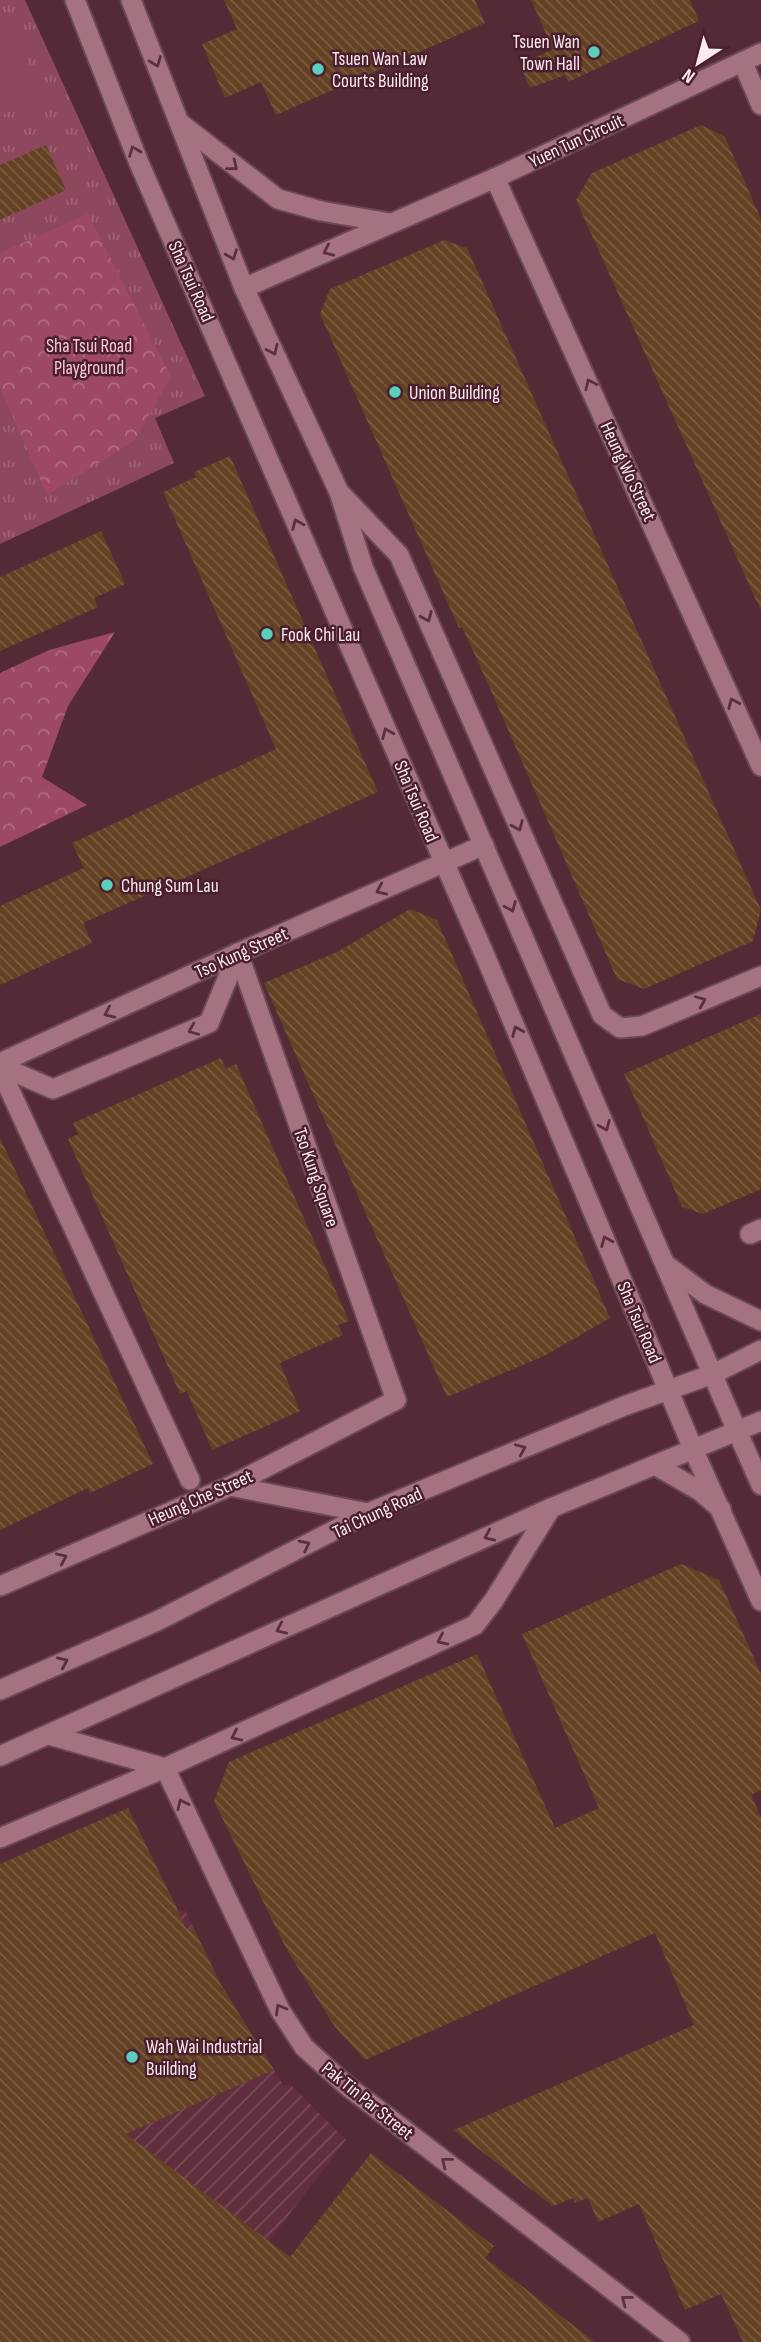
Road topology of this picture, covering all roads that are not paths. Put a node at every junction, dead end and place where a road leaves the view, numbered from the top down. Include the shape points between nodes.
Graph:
1 (75, 0) edge
2 (131, 0) edge
3 (761, 53) edge
4 (743, 63) junction
5 (761, 105) edge
6 (180, 124) junction
7 (495, 178) junction
8 (390, 223) junction
9 (244, 288) junction
10 (339, 492) junction
11 (761, 766) edge
12 (484, 845) junction
13 (444, 863) junction
14 (238, 953) junction
15 (761, 976) edge
16 (0, 1066) edge
17 (664, 1264) junction
18 (761, 1321) edge
19 (761, 1350) edge
20 (713, 1374) junction
21 (668, 1388) junction
22 (396, 1400) joint
23 (761, 1422) edge
24 (737, 1432) junction
25 (694, 1451) junction
26 (655, 1465) junction
27 (190, 1480) dead end
28 (761, 1485) edge
29 (230, 1486) junction
30 (551, 1508) junction
31 (721, 1509) junction
32 (368, 1513) junction
33 (0, 1586) edge
34 (761, 1601) edge
35 (0, 1690) edge
36 (49, 1735) junction
37 (0, 1756) edge
38 (165, 1768) junction
39 (0, 1838) edge
40 (680, 2342) edge

13 -> 1 street, Sha Tsui Road via 139,163
2 -> 6 street
3 - 4 street, Yuen Tun Circuit
4 - 5 street
4 - 7 street, Yuen Tun Circuit
6 -> 8 street via 278,199
6 -> 9 street
7 - 8 street, Yuen Tun Circuit
11 -> 7 street, Heung Wo Street
8 -> 9 street, Yuen Tun Circuit
9 -> 10 street
10 - 12 street via 363,567
10 -> 15 street via 399,555 602,1015 620,1028 642,1026
12 - 13 street, Tso Kung Street
12 -> 17 street
13 -> 14 street, Tso Kung Street
21 -> 13 street, Sha Tsui Road
14 -> 16 street, Tso Kung Street
14 -> 16 street via 209,1023 53,1089
14 - 22 street, Tso Kung Square
16 - 27 street
17 - 18 street via 705,1294
17 - 20 street
19 - 20 street, Tai Chung Road
20 - 21 street, Tai Chung Road
20 - 24 street
21 - 25 street, Sha Tsui Road
32 -> 21 street, Tai Chung Road
22 - 29 street, Heung Che Street
23 - 24 street
24 - 25 street
24 - 28 street
25 - 26 street
25 - 31 street, Sha Tsui Road
26 - 30 street
26 - 31 street
29 - 32 street
33 -> 29 street, Heung Che Street
30 -> 36 street
30 -> 38 street via 475,1625
31 - 34 street, Sha Tsui Road
35 -> 32 street, Tai Chung Road via 157,1621
36 - 37 street
36 - 38 street
38 - 39 street
40 -> 38 street, Pak Tin Par Street via 304,2048 252,1955

